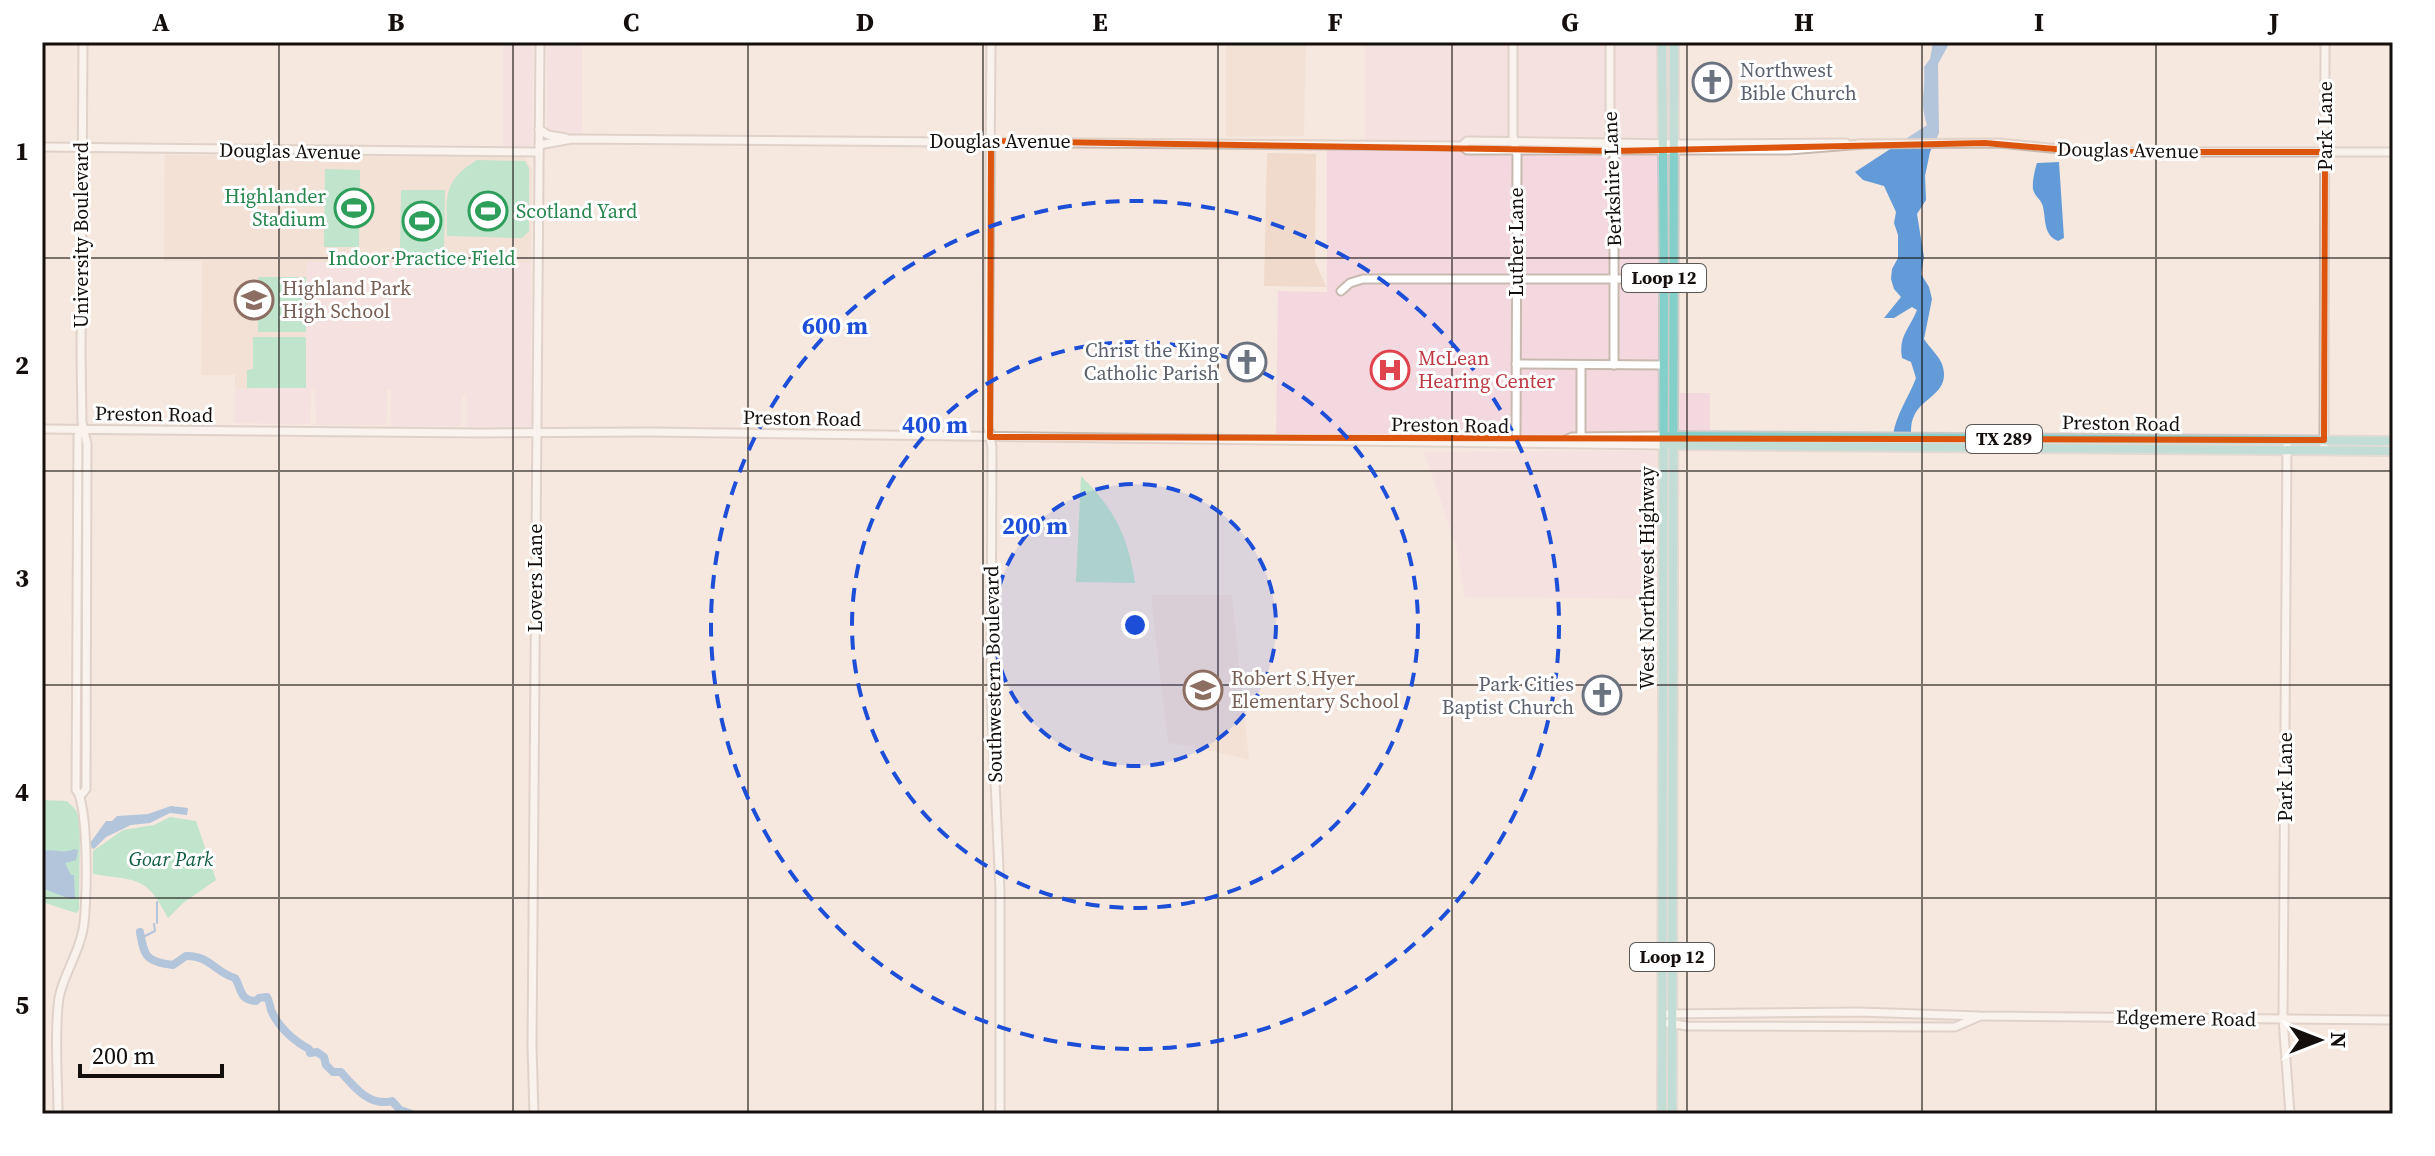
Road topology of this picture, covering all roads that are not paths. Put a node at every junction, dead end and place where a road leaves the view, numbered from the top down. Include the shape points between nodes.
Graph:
1 (83, 42) edge
2 (540, 42) edge
3 (991, 42) edge
4 (1513, 42) edge
5 (1610, 42) edge
6 (1662, 42) edge
7 (1674, 42) edge
8 (2325, 42) edge
9 (1663, 123) junction
10 (1673, 124) junction
11 (539, 129) junction
12 (572, 139) junction
13 (991, 141) junction
14 (1610, 142) junction
15 (1515, 145) junction
16 (1577, 146) junction
17 (42, 147) edge
18 (81, 147) junction
19 (1668, 147) junction
20 (539, 148) junction
21 (1614, 151) junction
22 (517, 152) junction
23 (2325, 152) junction
24 (2393, 152) edge
25 (539, 167) junction
26 (1516, 279) junction
27 (1615, 279) junction
28 (1664, 279) junction
29 (1341, 291) dead end
30 (1674, 331) junction
31 (1516, 364) junction
32 (1581, 365) junction
33 (1614, 365) junction
34 (1664, 365) junction
35 (42, 429) edge
36 (82, 429) junction
37 (536, 432) junction
38 (990, 437) junction
39 (1575, 439) junction
40 (2324, 440) junction
41 (1663, 441) junction
42 (1674, 441) junction
43 (2393, 441) edge
44 (1516, 442) junction
45 (78, 444) junction
46 (87, 444) junction
47 (2287, 445) junction
48 (2324, 450) junction
49 (2393, 451) edge
50 (1663, 740) junction
51 (81, 795) junction
52 (1673, 800) junction
53 (1980, 1016) junction
54 (1667, 1019) junction
55 (2283, 1019) junction
56 (2393, 1020) edge
57 (58, 1114) edge
58 (534, 1114) edge
59 (1000, 1114) edge
60 (1662, 1114) edge
61 (1672, 1114) edge
62 (2290, 1114) edge

1 - 18 street, University Boulevard
2 - 11 street, Lovers Lane
3 - 13 street, Southwestern Boulevard
4 - 15 street, Luther Lane
5 - 14 street, Berkshire Lane
6 - 9 main road, West Northwest Highway / Loop 12
7 - 10 main road, West Northwest Highway / Loop 12
8 - 23 street, Park Lane
9 - 10 main road
9 - 19 main road, West Northwest Highway / Loop 12
10 - 19 main road, West Northwest Highway / Loop 12
11 - 12 street
11 - 20 street, Lovers Lane
12 - 13 street, Douglas Avenue
12 - 20 street, Douglas Avenue
13 - 15 street, Douglas Avenue via 1467,150
13 - 38 street, Southwestern Boulevard
14 - 16 street, Douglas Avenue
14 - 19 street, Douglas Avenue
14 - 21 street, Berkshire Lane
15 - 16 street, Douglas Avenue
15 - 26 street, Luther Lane
16 - 21 street, Douglas Avenue
17 - 18 street, Douglas Avenue
18 - 22 street, Douglas Avenue
18 - 36 street, University Boulevard
19 - 21 street, Douglas Avenue
19 - 23 street, Douglas Avenue via 2008,144 2091,152
19 - 28 main road, West Northwest Highway / Loop 12
19 - 30 main road, West Northwest Highway / Loop 12
20 - 22 street, Douglas Avenue
20 - 25 street, Lovers Lane
21 - 27 street, Berkshire Lane
22 - 25 street
23 - 24 street, Douglas Avenue
23 - 40 street, Park Lane
25 - 37 street, Lovers Lane
26 - 27 street
26 - 29 street via 1363,279
26 - 31 street, Luther Lane
27 - 28 street
27 - 33 street, Berkshire Lane
28 - 30 main road
28 - 34 main road, West Northwest Highway / Loop 12
30 - 42 main road, West Northwest Highway / Loop 12
31 - 32 street
31 - 44 street, Luther Lane
32 - 33 street
32 - 39 street
33 - 34 street
34 - 41 main road, West Northwest Highway / Loop 12
35 - 36 street, Preston Road
36 - 37 street, Preston Road
36 - 45 street, University Boulevard
36 - 46 street, University Boulevard
37 - 38 street, Preston Road
37 - 58 street, Lovers Lane
38 - 44 street, Preston Road
38 - 59 street, Southwestern Boulevard
39 - 41 street, Preston Road
39 - 44 street, Preston Road
40 - 43 main road, Preston Road / TX 289
40 - 47 main road, Preston Road / TX 289
40 - 48 street, Park Lane
41 - 42 main road, Preston Road / TX 289
41 - 50 main road, West Northwest Highway / Loop 12
42 - 47 main road, Preston Road / TX 289
42 - 52 main road, West Northwest Highway / Loop 12
45 - 46 street
45 - 51 street, University Boulevard via 76,790
46 - 51 street, University Boulevard via 86,789
47 - 48 main road, Preston Road / TX 289
47 - 55 street, Park Lane
48 - 49 main road, Preston Road / TX 289
50 - 52 main road via 1669,745
50 - 54 main road, West Northwest Highway / Loop 12
51 - 57 street, University Boulevard via 85,921 59,997
52 - 54 main road, West Northwest Highway / Loop 12
53 - 54 street, Edgemere Road via 1858,1012
53 - 54 street, Edgemere Road via 1955,1027
53 - 55 street, Edgemere Road
54 - 60 main road, West Northwest Highway / Loop 12
54 - 61 main road, West Northwest Highway / Loop 12
55 - 56 street, Edgemere Road
55 - 62 street, Park Lane

